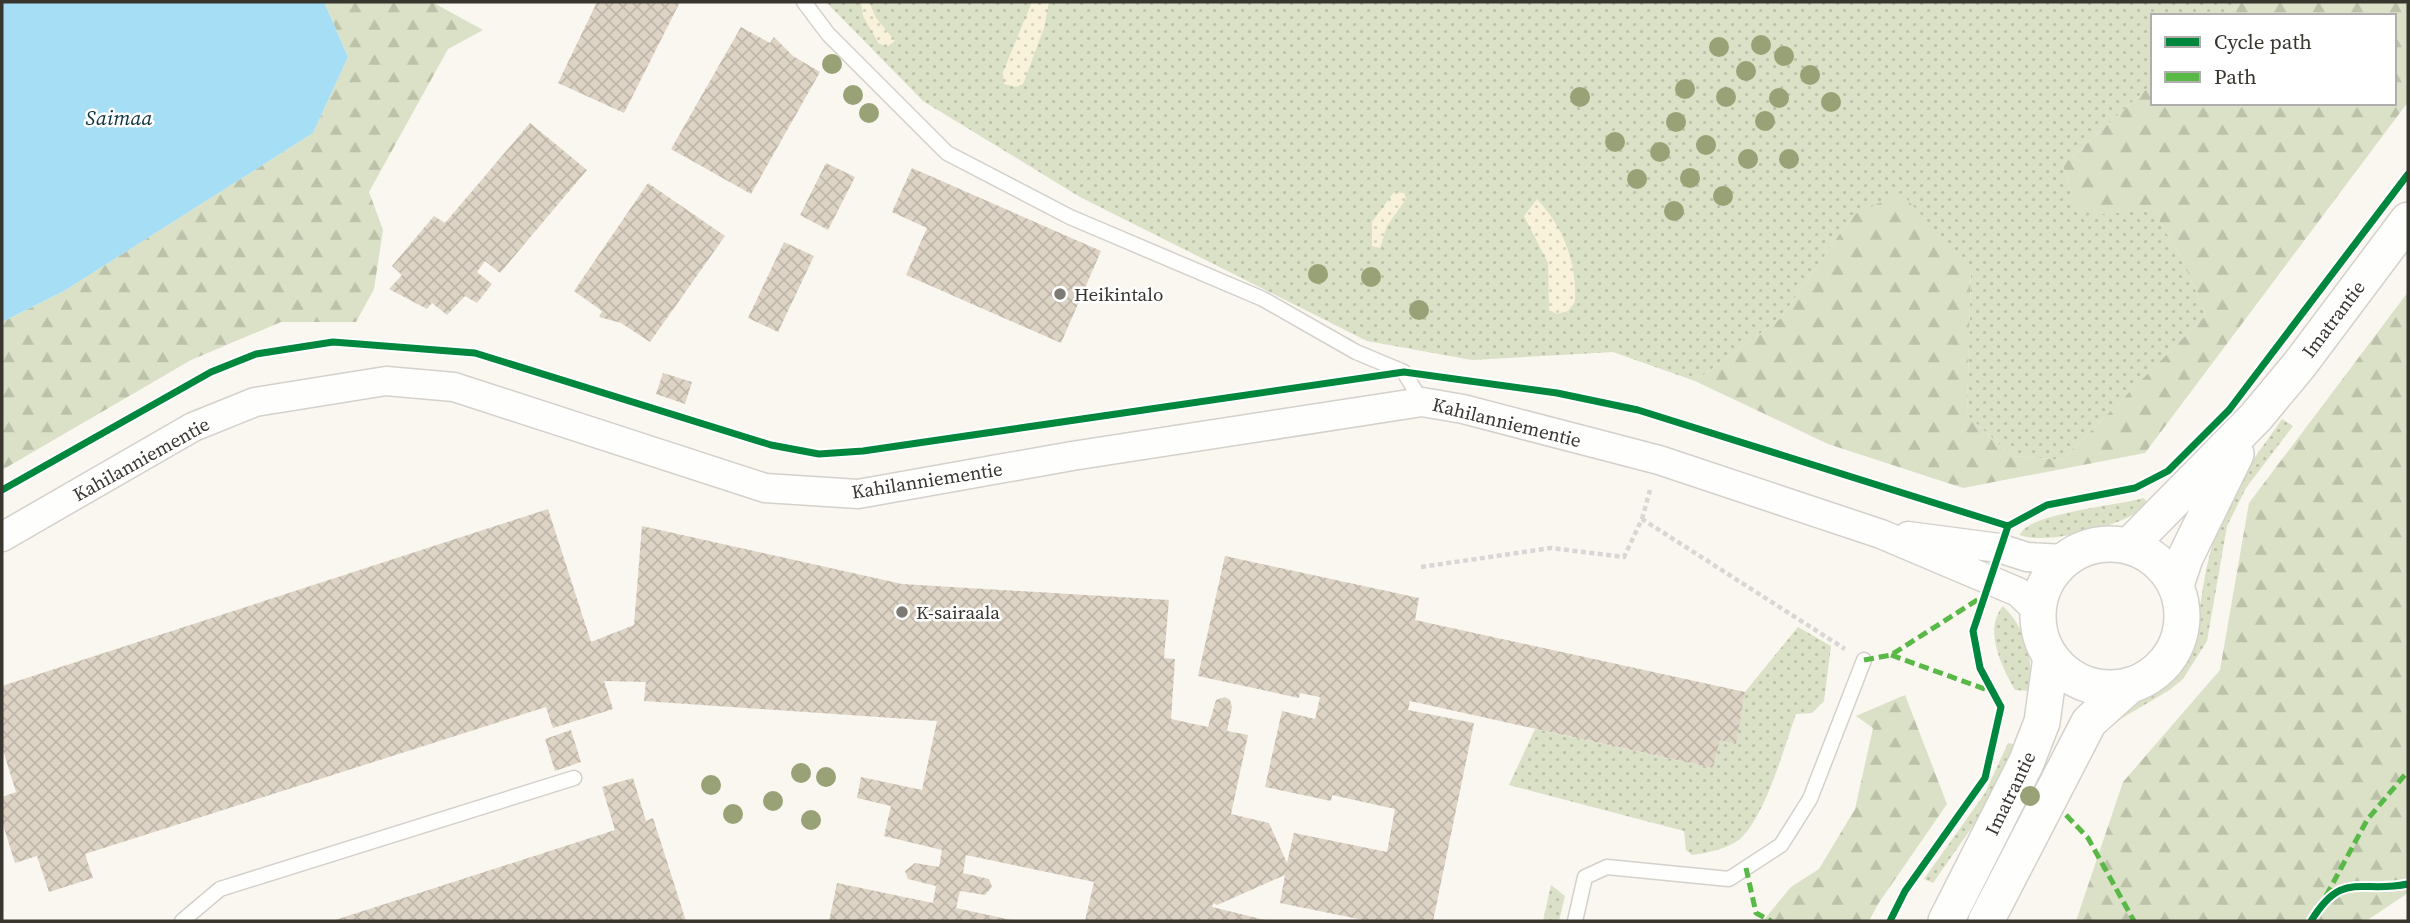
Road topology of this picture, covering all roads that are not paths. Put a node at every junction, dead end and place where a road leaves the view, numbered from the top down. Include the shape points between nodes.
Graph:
1 (804, 2) edge
2 (2408, 220) edge
3 (1422, 402) junction
4 (2256, 417) junction
5 (1881, 534) junction
6 (2, 537) edge
7 (2129, 546) junction
8 (2066, 559) junction
9 (2176, 585) junction
10 (2038, 611) junction
11 (2051, 657) junction
12 (1864, 660) road end
13 (2130, 685) junction
14 (574, 778) dead end
15 (182, 921) edge
16 (1575, 921) edge
17 (1946, 921) edge
18 (1986, 921) edge

1 - 3 lane via 828,34 947,153 1070,217 1263,299 1356,352 1404,372
2 - 4 street, Imatrantie
3 - 5 street, Kahilanniementie via 1658,460
3 - 6 street, Kahilanniementie via 858,494 765,488 454,387 386,381 255,402 193,427
4 - 7 street, Imatrantie
4 - 9 street, Imatrantie
5 - 8 street, Kahilanniementie
5 - 10 street, Kahilanniementie via 2018,592
7 - 8 street via 2096,545
7 - 9 street via 2148,554
8 - 10 street via 2049,578
9 - 13 street via 2182,626 2176,645 2150,677
10 - 11 street via 2042,640
11 - 13 street via 2087,684 2108,688
11 - 17 street, Imatrantie via 2042,722 2026,763
12 - 16 lane via 1810,799 1781,845 1729,879 1607,867 1585,877
13 - 18 street, Imatrantie via 2089,722
14 - 15 lane via 220,889

